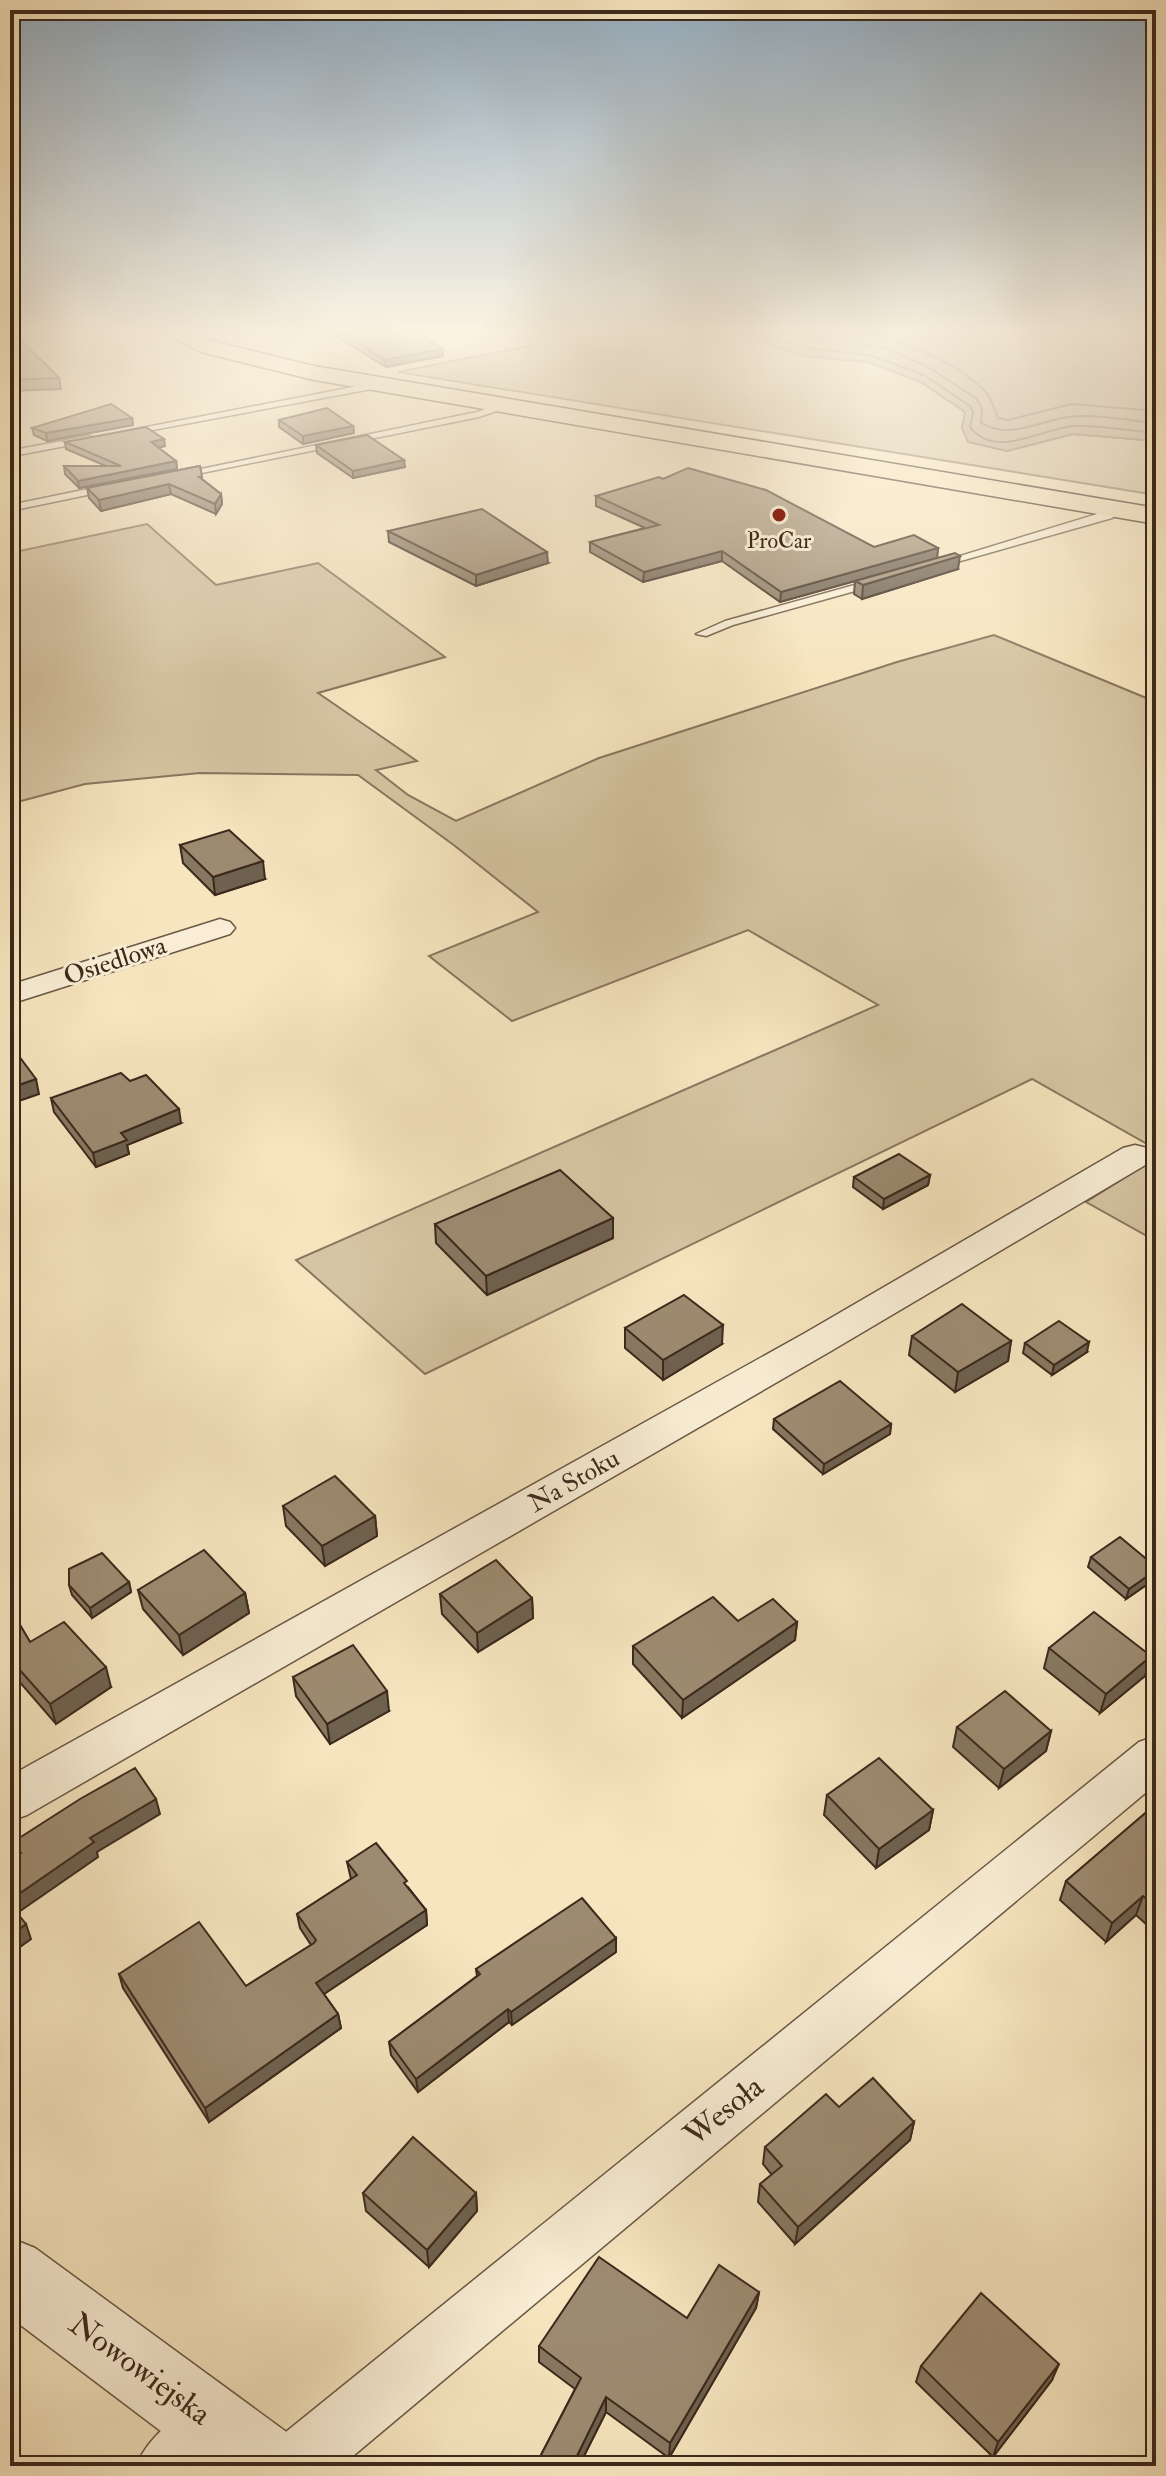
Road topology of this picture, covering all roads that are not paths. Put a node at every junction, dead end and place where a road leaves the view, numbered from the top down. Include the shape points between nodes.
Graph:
1 (57, 445) edge
2 (327, 445) edge
3 (731, 445) edge
4 (13, 452) edge
5 (171, 476) edge
6 (124, 485) edge
7 (10, 508) edge
8 (1120, 510) junction
9 (1156, 516) edge
10 (926, 567) edge
11 (896, 576) edge
12 (702, 634) dead end
13 (220, 928) dead end
14 (10, 995) edge
15 (1135, 1156) dead end
16 (1156, 1756) edge
17 (10, 1800) edge
18 (10, 2273) edge
19 (218, 2452) edge
20 (293, 2466) edge

1 - 4 lane
2 - 5 lane
3 - 8 main road
6 - 7 lane
8 - 9 main road
8 - 10 lane
11 - 12 lane
13 - 14 street, Osiedlowa
15 - 17 street, Na Stoku
16 - 20 street, Wesoła
18 - 19 street, Nowowiejska

